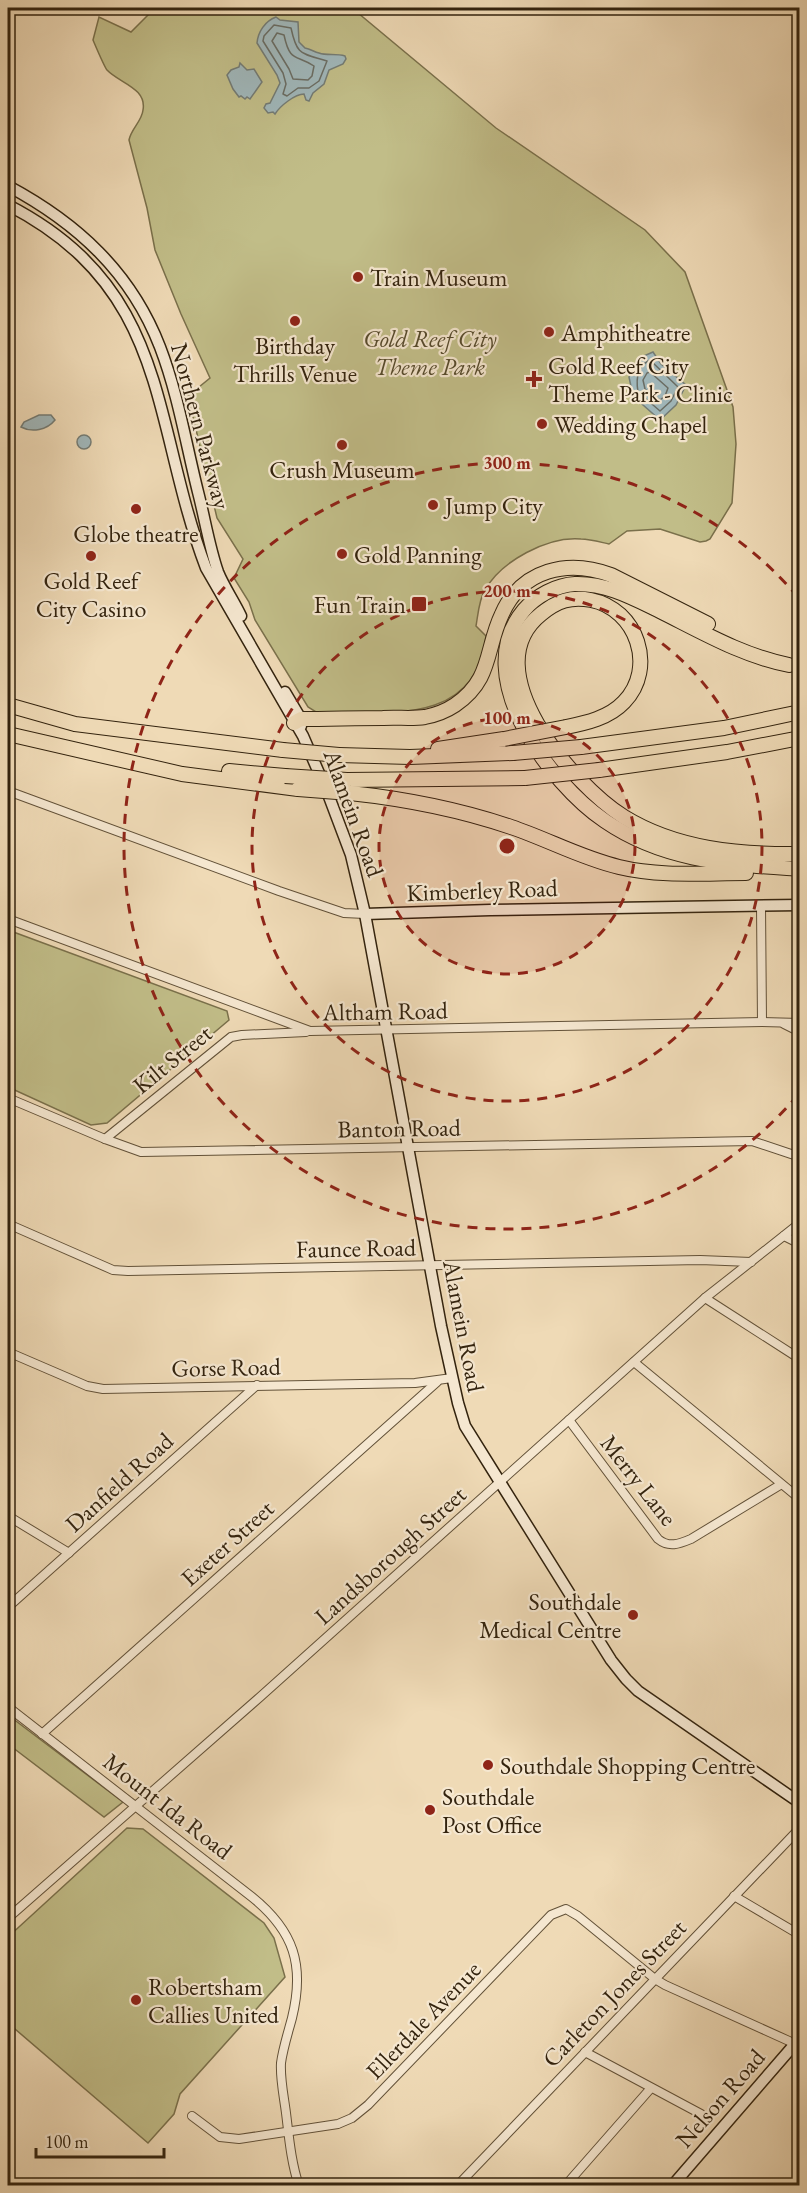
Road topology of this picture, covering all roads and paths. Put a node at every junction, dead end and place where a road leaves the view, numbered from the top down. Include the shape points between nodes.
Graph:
1 (8, 186) edge
2 (8, 205) edge
3 (794, 666) edge
4 (8, 705) edge
5 (800, 712) edge
6 (297, 721) junction
7 (8, 734) edge
8 (800, 738) edge
9 (410, 757) junction
10 (137, 763) junction
11 (349, 787) junction
12 (8, 791) edge
13 (800, 854) edge
14 (800, 870) edge
15 (800, 905) edge
16 (761, 906) junction
17 (365, 914) junction
18 (8, 919) edge
19 (762, 1022) junction
20 (782, 1023) junction
21 (800, 1023) edge
22 (310, 1031) junction
23 (386, 1031) junction
24 (800, 1032) edge
25 (8, 1098) edge
26 (105, 1139) junction
27 (407, 1147) junction
28 (800, 1157) edge
29 (8, 1224) edge
30 (800, 1224) edge
31 (784, 1236) junction
32 (800, 1244) edge
33 (751, 1262) junction
34 (431, 1266) junction
35 (705, 1298) junction
36 (8, 1352) edge
37 (800, 1359) edge
38 (634, 1362) junction
39 (452, 1378) junction
40 (437, 1382) junction
41 (257, 1385) junction
42 (569, 1420) junction
43 (500, 1482) junction
44 (780, 1485) junction
45 (800, 1499) edge
46 (8, 1516) edge
47 (69, 1553) junction
48 (8, 1607) edge
49 (8, 1707) edge
50 (42, 1734) junction
51 (800, 1803) edge
52 (136, 1805) junction
53 (800, 1828) edge
54 (734, 1896) junction
55 (8, 1918) edge
56 (800, 1935) edge
57 (655, 1979) junction
58 (798, 2044) edge
59 (585, 2052) junction
60 (651, 2088) junction
61 (701, 2114) dead end
62 (192, 2116) dead end
63 (288, 2131) junction
64 (299, 2186) edge
65 (457, 2186) edge
66 (565, 2186) edge
67 (672, 2186) edge

1 - 6 main road, Northern Parkway via 50,210 81,234 114,268 152,328 168,373 219,572
2 - 6 main road, Northern Parkway via 69,245 107,284 125,312 139,338 157,390 196,543 206,568
3 - 6 highway via 611,575 596,569 569,567 537,576 518,591 501,614 479,682 454,706 425,717
3 - 14 highway via 741,651 630,597 593,585 555,588 533,601 513,626 506,655 509,687 519,718 534,744 567,787 603,820 642,842 702,861
4 - 9 highway, bridge via 75,724 283,750
5 - 9 highway, bridge via 724,728 581,747
6 - 17 main road, Alamein Road via 351,855
7 - 10 highway
8 - 11 highway, bridge via 599,770
9 - 13 highway, bridge via 442,747 504,739 567,728 614,711 634,689 640,649 627,620 594,600 561,600 536,618 520,644 519,674 525,697 539,729 558,758 611,808 665,836 723,851
10 - 11 highway, bridge via 285,776
10 - 11 highway, bridge via 182,774 298,789
11 - 14 highway via 473,814 618,867 679,874
12 - 17 street, Kimberley Road via 279,891 344,913
15 - 16 main road, Kimberley Road
16 - 17 main road, Kimberley Road
16 - 19 street
17 - 23 main road, Alamein Road
18 - 22 street, Altham Road
19 - 20 street, Altham Road
19 - 23 street, Altham Road
20 - 21 street, Altham Road
20 - 24 street, Altham Road
22 - 23 street, Altham Road
22 - 26 street, Kilt Street via 231,1037
23 - 27 main road, Alamein Road
25 - 26 street, Banton Road
26 - 27 street, Banton Road via 148,1152
27 - 28 street, Banton Road via 752,1141
27 - 34 main road, Alamein Road
29 - 34 street, Faunce Road via 119,1271
30 - 31 street, Landsborough Street
31 - 32 street
31 - 33 street, Landsborough Street
33 - 34 street, Faunce Road
33 - 35 street, Landsborough Street
34 - 39 main road, Alamein Road
35 - 37 street
35 - 38 street, Landsborough Street
36 - 41 street, Gorse Road via 87,1386 103,1389
38 - 42 street, Landsborough Street
38 - 44 street
39 - 40 street, Gorse Road
39 - 43 main road, Alamein Road via 465,1426
40 - 41 street, Gorse Road
40 - 50 street, Exeter Street
41 - 47 street, Danfield Road
42 - 43 street, Landsborough Street
42 - 44 street, Merry Lane via 658,1539 667,1545 691,1539
43 - 51 main road, Alamein Road via 626,1679
43 - 52 street, Landsborough Street
44 - 45 street
46 - 47 street
47 - 48 street, Danfield Road
49 - 50 street, Mount Ida Road
50 - 52 street, Mount Ida Road
52 - 55 street, Landsborough Street
52 - 63 street, Mount Ida Road via 262,1905 280,1923 292,1947 298,1973 297,1991 281,2066
53 - 54 street, Carleton Jones Street
54 - 56 street
54 - 57 street, Carleton Jones Street
57 - 58 street
57 - 59 street, Carleton Jones Street
57 - 63 street, Ellerdale Avenue via 571,1910 562,1910 551,1915 360,2113 338,2124
58 - 67 main road, Nelson Road
59 - 60 street
59 - 65 street, Carleton Jones Street
60 - 61 street
60 - 66 street
62 - 63 street, Ellerdale Avenue via 229,2139
63 - 64 street, Mount Ida Road

